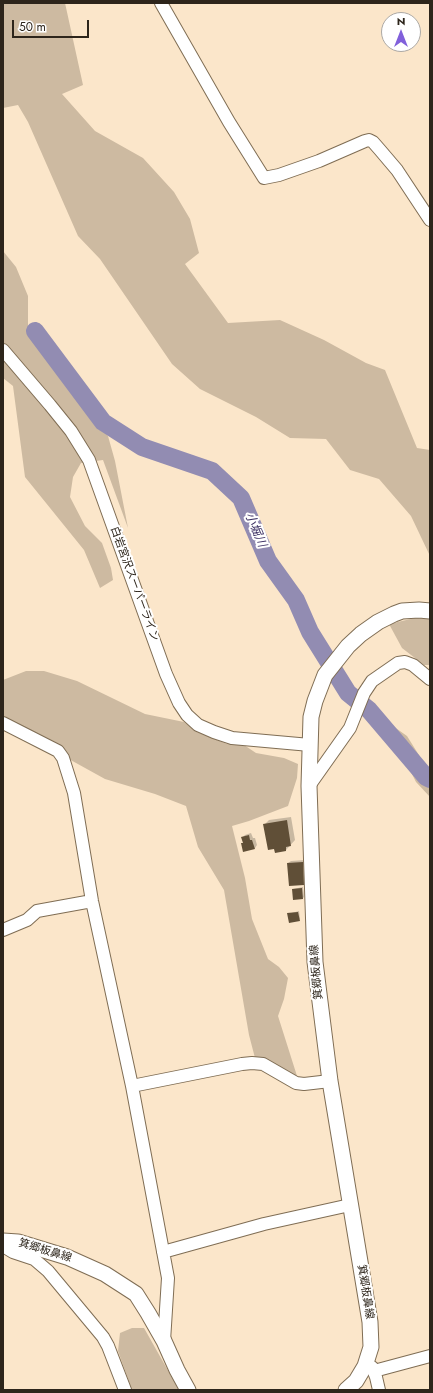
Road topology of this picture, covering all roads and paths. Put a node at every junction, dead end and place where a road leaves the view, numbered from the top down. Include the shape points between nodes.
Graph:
1 (161, 3) edge
2 (430, 220) edge
3 (3, 350) edge
4 (430, 611) edge
5 (430, 679) edge
6 (3, 723) edge
7 (310, 745) junction
8 (309, 786) junction
9 (92, 901) junction
10 (3, 930) edge
11 (330, 1081) junction
12 (132, 1086) junction
13 (350, 1204) junction
14 (3, 1241) edge
15 (3, 1246) edge
16 (163, 1252) junction
17 (164, 1341) junction
18 (430, 1356) edge
19 (369, 1368) junction
20 (125, 1390) edge
21 (188, 1390) edge
22 (346, 1390) edge
23 (379, 1390) edge

1 - 2 street via 264,178 319,161 369,140 397,170
3 - 7 street, 白岩宮沢スーパーライン via 71,431 89,460 166,674 187,715 198,724 232,738
4 - 7 main road, 箕郷板鼻線 via 402,611 386,617 368,628 348,646 325,675 315,701 311,717
5 - 8 street via 413,665 405,662 398,663 372,681 364,693 350,728
6 - 9 street via 58,751 63,758 74,793
7 - 8 main road, 箕郷板鼻線
8 - 11 main road, 箕郷板鼻線 via 315,962
9 - 10 street via 37,911 27,920
9 - 12 street
11 - 12 street via 296,1083 263,1064 252,1063
11 - 13 main road, 箕郷板鼻線
12 - 16 street
13 - 16 street via 264,1224
13 - 19 main road, 箕郷板鼻線 via 370,1322
14 - 17 main road, 箕郷板鼻線 via 18,1242 68,1257 121,1283 136,1294
15 - 20 street via 34,1259 53,1277 103,1337
16 - 17 street via 168,1278
17 - 21 main road, 箕郷板鼻線
18 - 19 street
19 - 22 main road, 箕郷板鼻線
19 - 23 street

